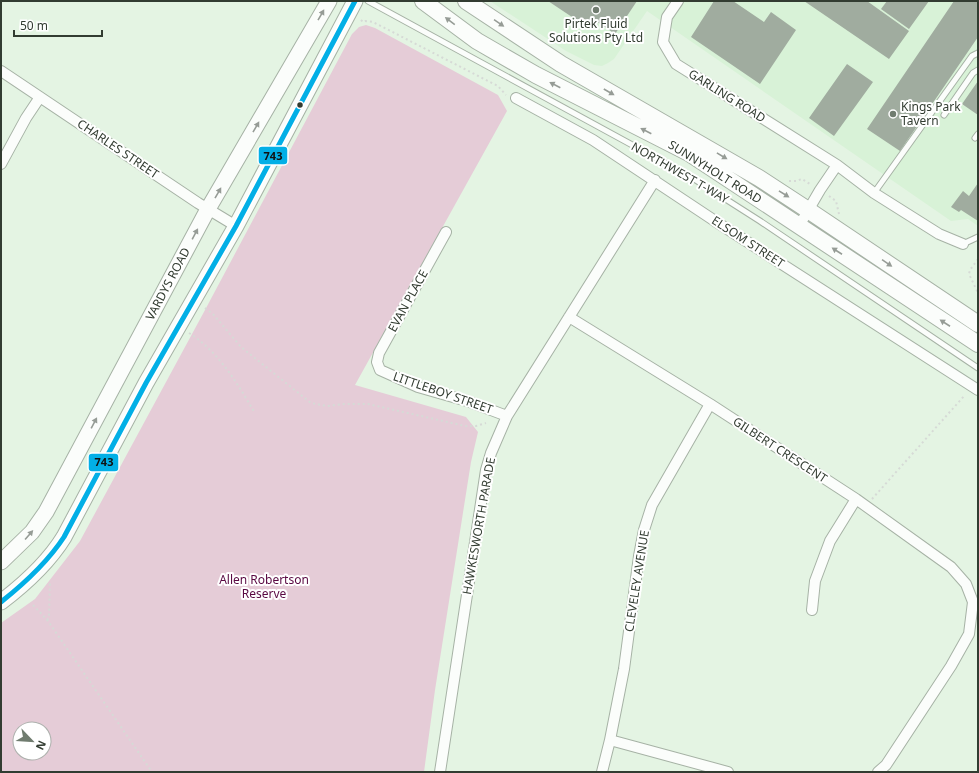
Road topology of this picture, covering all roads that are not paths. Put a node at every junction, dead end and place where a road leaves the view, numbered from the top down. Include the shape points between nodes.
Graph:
1 (329, 1) edge
2 (355, 1) edge
3 (368, 1) edge
4 (423, 1) edge
5 (466, 1) edge
6 (678, 1) edge
7 (978, 53) edge
8 (978, 70) edge
9 (1, 71) edge
10 (40, 97) junction
11 (516, 98) road end
12 (944, 115) dead end
13 (1, 164) edge
14 (837, 164) junction
15 (655, 180) junction
16 (874, 193) junction
17 (208, 209) junction
18 (808, 210) junction
19 (236, 226) junction
20 (799, 226) junction
21 (446, 232) dead end
22 (978, 237) edge
23 (963, 244) joint
24 (569, 317) junction
25 (978, 324) edge
26 (978, 344) edge
27 (978, 368) edge
28 (380, 370) joint
29 (975, 388) edge
30 (710, 404) junction
31 (507, 416) junction
32 (856, 499) junction
33 (1, 562) edge
34 (1, 602) edge
35 (976, 602) edge
36 (812, 610) dead end
37 (610, 740) junction
38 (440, 772) edge
39 (602, 772) edge
40 (728, 772) edge
41 (878, 772) edge

17 -> 1 main road, VARDYS ROAD
2 - 19 main road
3 - 27 lane, NORTHWEST T-WAY via 690,177 760,221
20 -> 4 main road, SUNNYHOLT ROAD via 689,153 536,76 477,41
5 -> 18 main road, SUNNYHOLT ROAD via 561,64 708,148
6 - 14 street, GARLING ROAD via 667,17 663,42 676,64
7 - 16 lane via 972,56
8 - 12 lane via 973,73
9 - 10 street, CHARLES STREET
10 - 13 street
10 - 17 street, CHARLES STREET
11 - 15 street, ELSOM STREET via 573,128
14 - 16 street, GARLING ROAD
14 - 18 street
15 - 24 street, HAWKESWORTH PARADE
15 - 29 street, ELSOM STREET
16 - 23 street, GARLING ROAD via 939,234
17 - 19 street, CHARLES STREET
33 -> 17 main road, VARDYS ROAD via 32,532 46,512
18 - 20 street
18 -> 25 main road, SUNNYHOLT ROAD
19 - 34 main road via 177,326 55,552 28,580
26 -> 20 main road, SUNNYHOLT ROAD
21 - 28 street, EVAN PLACE via 379,353 377,362
22 - 23 lane
24 - 30 street, GILBERT CRESCENT
24 - 31 street, HAWKESWORTH PARADE
28 - 31 street, LITTLEBOY STREET via 418,387
30 - 32 street, GILBERT CRESCENT
30 - 37 street, CLEVELEY AVENUE via 652,505 644,530 624,669
31 - 38 street, HAWKESWORTH PARADE via 486,470
32 - 35 street, GILBERT CRESCENT via 951,567 966,584
32 - 36 street via 830,541 816,581
35 - 41 street, GILBERT CRESCENT via 969,634 951,666 886,765
37 - 39 street, CLEVELEY AVENUE
37 - 40 street

